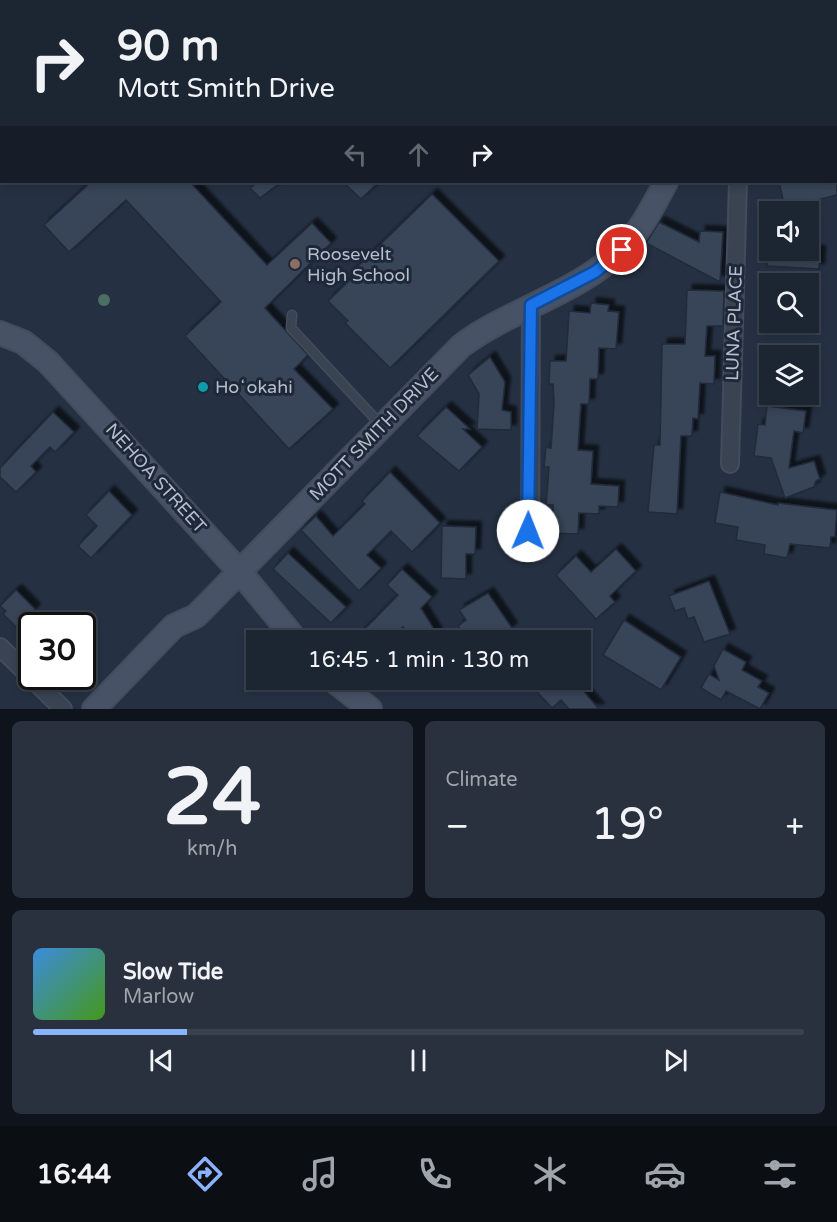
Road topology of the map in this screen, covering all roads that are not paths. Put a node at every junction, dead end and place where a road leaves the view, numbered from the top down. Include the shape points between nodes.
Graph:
1 (665, 183) edge
2 (738, 183) edge
3 (531, 305) junction
4 (292, 315) dead end
5 (0, 333) edge
6 (382, 426) junction
7 (730, 464) dead end
8 (530, 551) dead end
9 (240, 572) junction
10 (288, 630) edge
11 (0, 647) edge
12 (346, 690) edge
13 (63, 709) edge
14 (94, 709) edge
15 (370, 709) edge

1 - 3 street, MOTT SMITH DRIVE via 644,222 622,250 595,272
2 - 7 street, LUNA PLACE
3 - 6 street, MOTT SMITH DRIVE via 461,346
3 - 8 street
4 - 6 lane via 291,328
5 - 9 street, NEHOA STREET via 23,342 48,362
6 - 9 street, MOTT SMITH DRIVE
9 - 10 street, NEHOA STREET
9 - 14 street, MOTT SMITH DRIVE via 196,616 174,626
11 - 13 street
12 - 15 street

